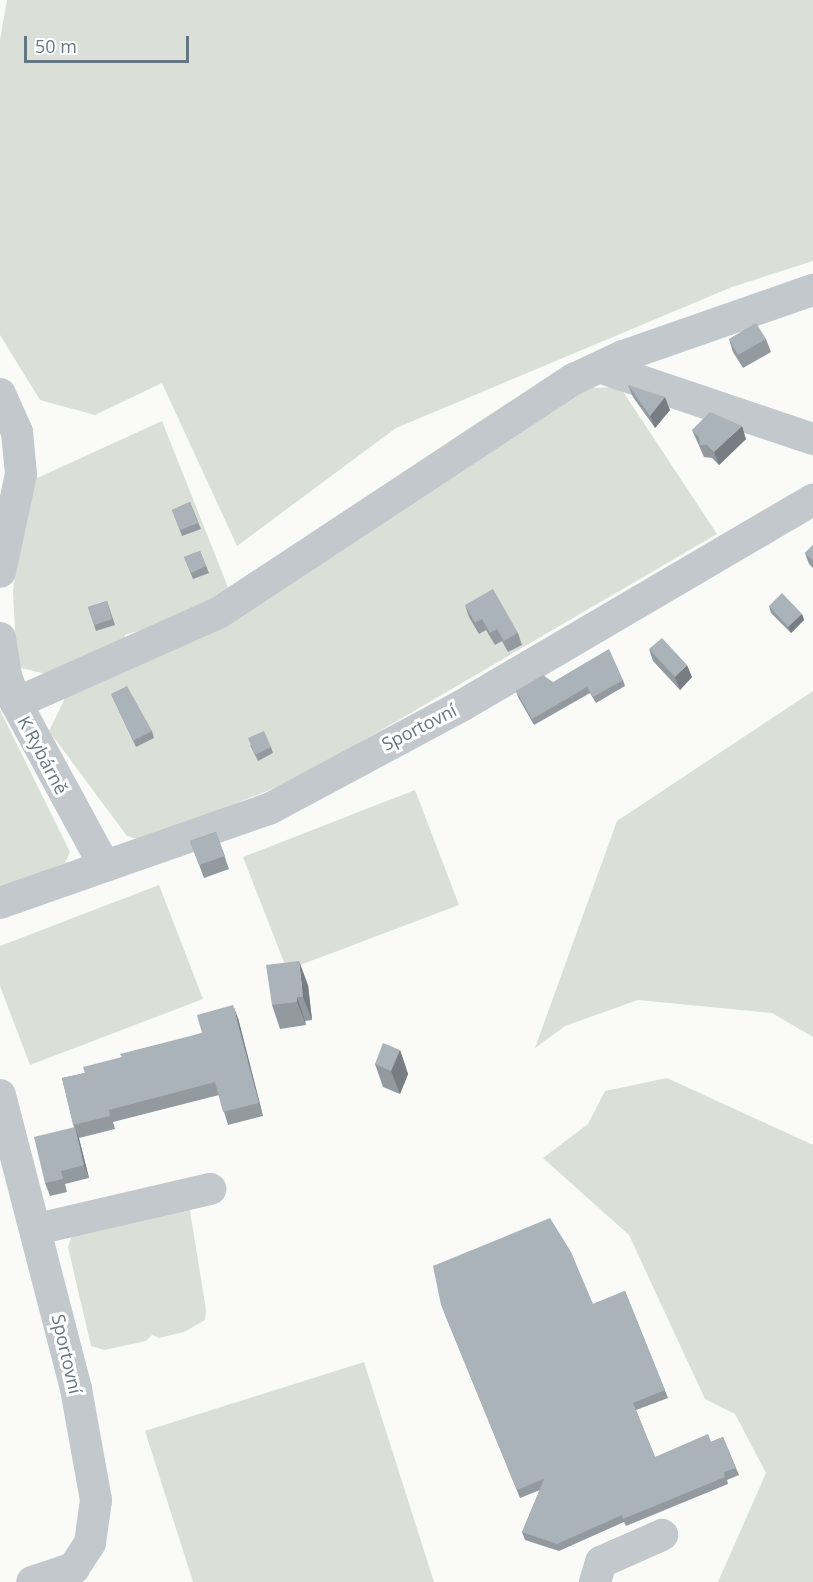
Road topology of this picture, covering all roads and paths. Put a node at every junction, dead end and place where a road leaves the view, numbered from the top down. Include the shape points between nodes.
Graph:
1 (813, 290) edge
2 (602, 368) junction
3 (0, 394) edge
4 (813, 439) edge
5 (813, 500) edge
6 (0, 572) edge
7 (0, 638) edge
8 (16, 703) junction
9 (104, 865) junction
10 (0, 903) edge
11 (0, 1095) edge
12 (210, 1189) dead end
13 (37, 1229) junction
14 (662, 1536) dead end
15 (32, 1582) edge
16 (595, 1582) edge

1 - 2 street via 623,356
2 - 4 street
2 - 8 street via 574,379 220,612
3 - 6 street via 17,432 21,474
5 - 9 street, Sportovní via 463,705 270,808
7 - 8 street, K Rybárně via 6,676
8 - 9 street, K Rybárně
9 - 10 street, Sportovní
11 - 13 street, Sportovní
12 - 13 street
13 - 15 street, Sportovní via 76,1389 96,1500 90,1543 74,1568
14 - 16 street via 601,1562

